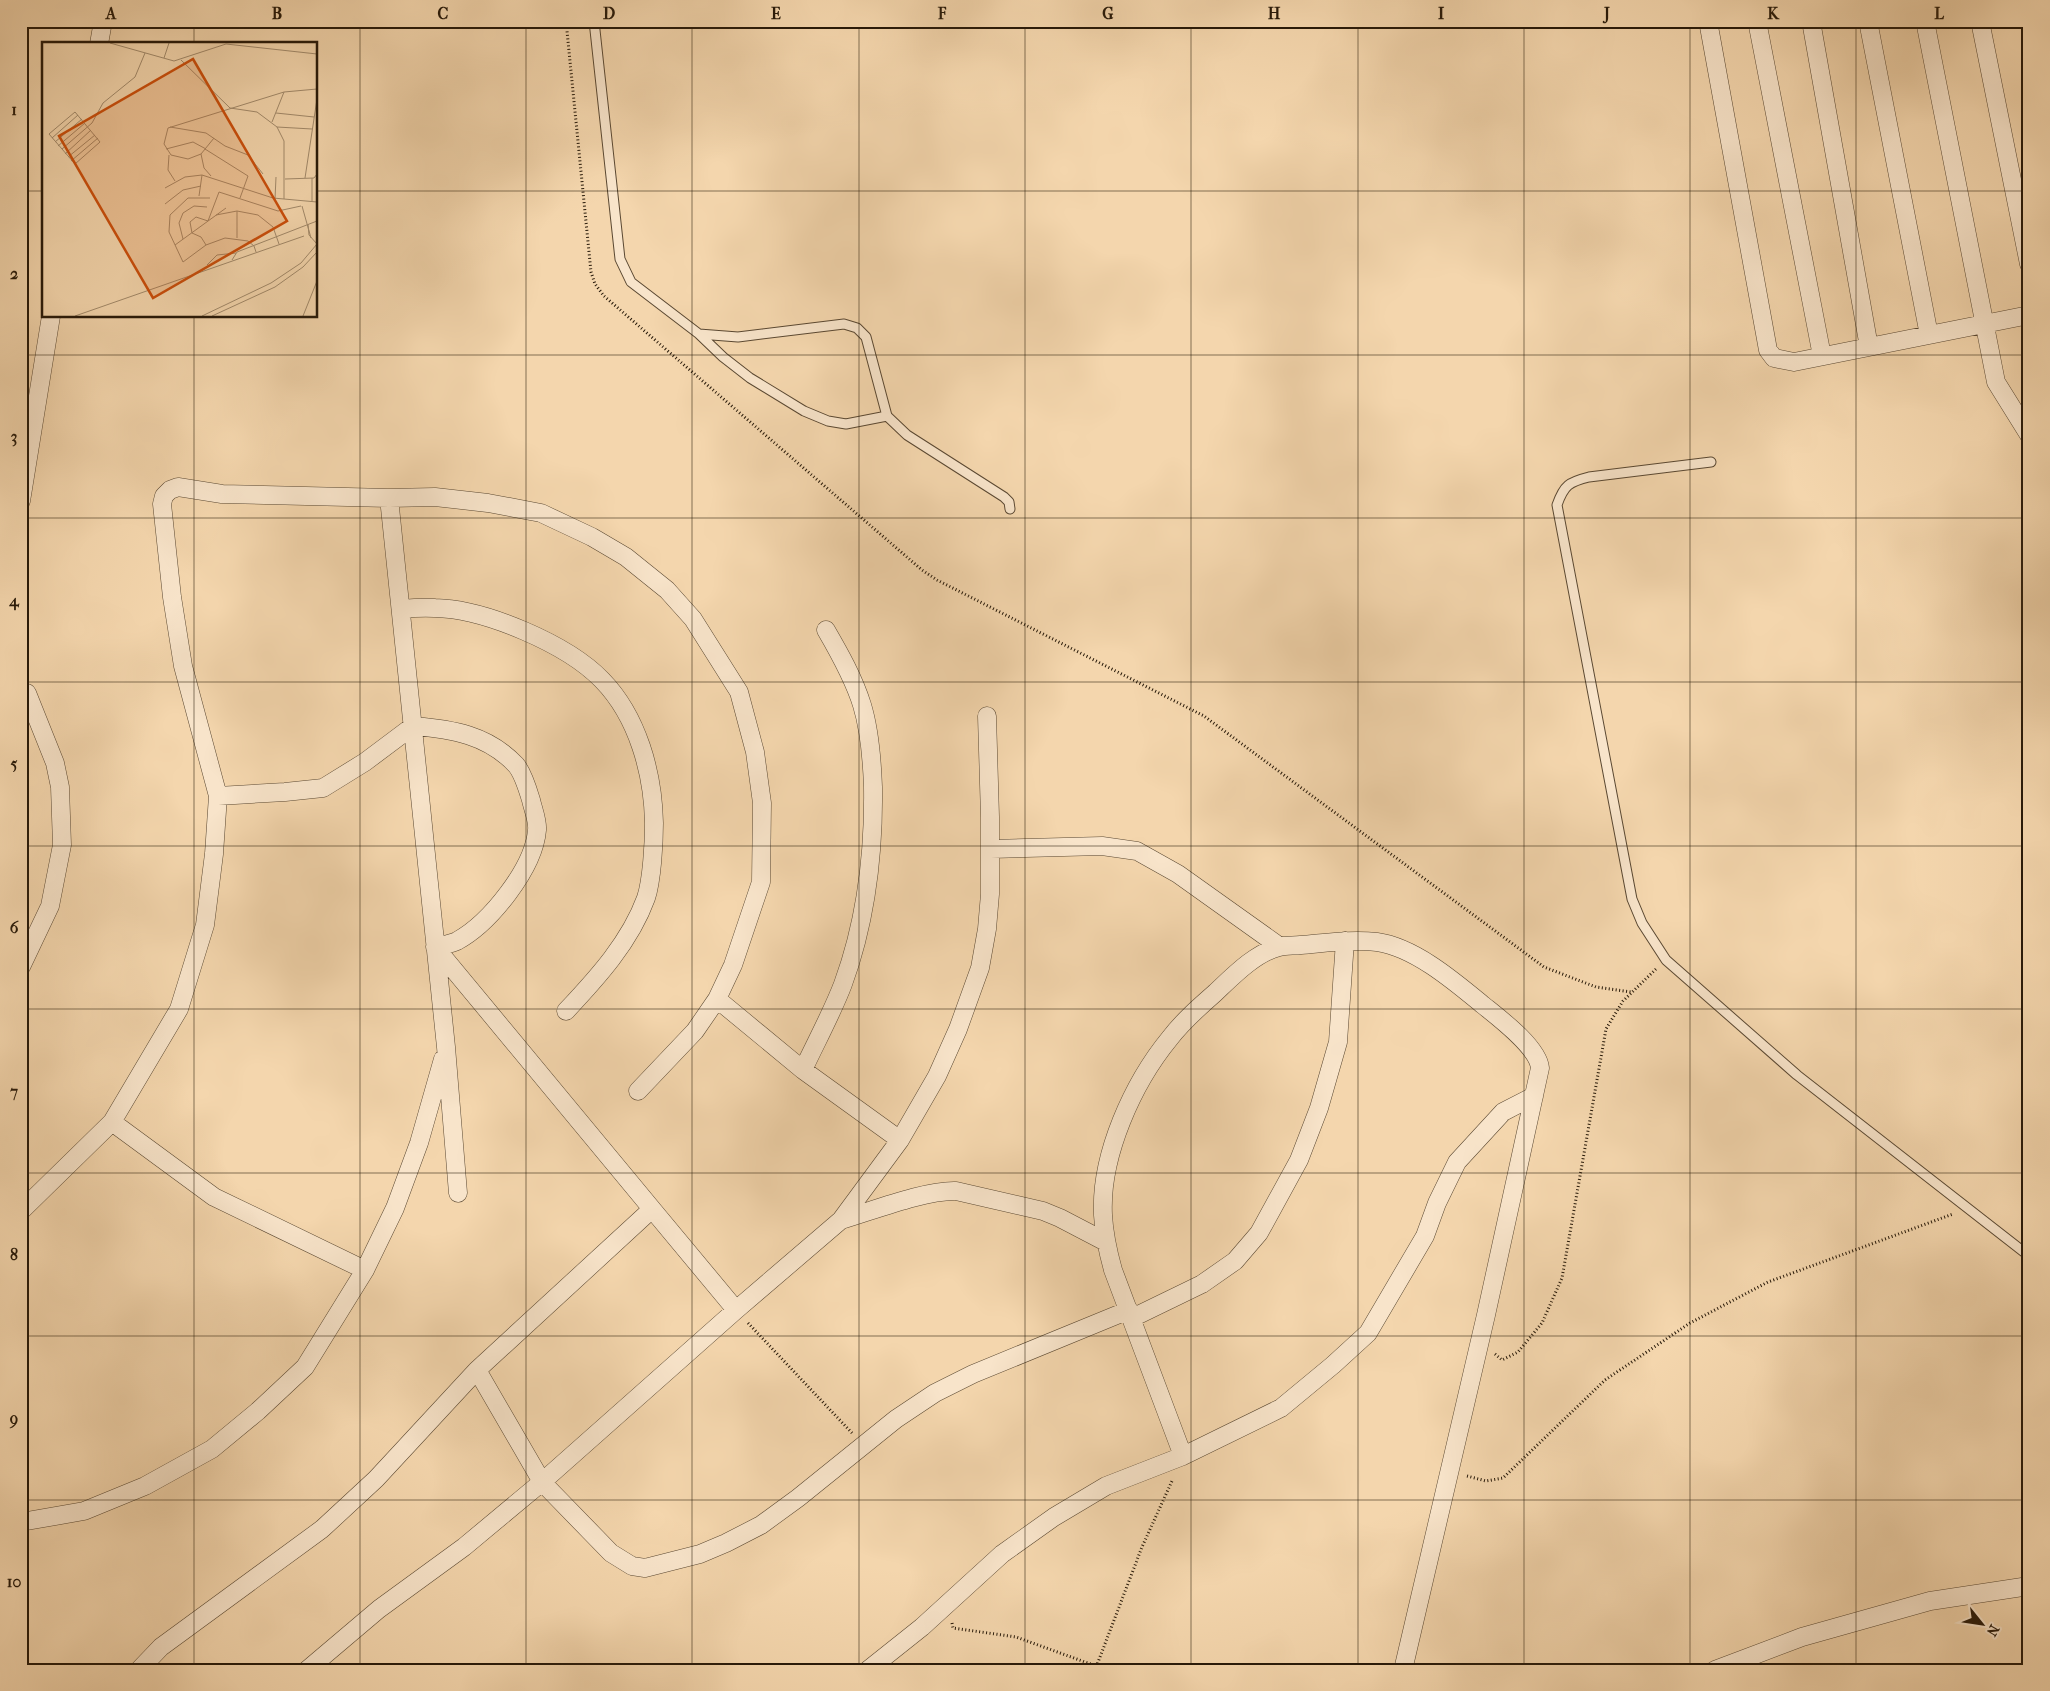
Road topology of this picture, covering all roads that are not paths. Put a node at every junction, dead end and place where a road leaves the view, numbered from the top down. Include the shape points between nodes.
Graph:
1 (104, 21) edge
2 (594, 21) edge
3 (1708, 21) edge
4 (1757, 21) edge
5 (1811, 21) edge
6 (1868, 21) edge
7 (1925, 21) edge
8 (1980, 21) edge
9 (99, 42) edge
10 (2029, 264) edge
11 (2029, 315) edge
12 (51, 318) edge
13 (1984, 324) junction
14 (700, 334) junction
15 (1929, 335) junction
16 (1869, 347) junction
17 (1822, 356) junction
18 (887, 416) junction
19 (2029, 435) edge
20 (1711, 462) dead end
21 (389, 498) junction
22 (21, 501) edge
23 (1010, 509) dead end
24 (400, 609) junction
25 (826, 630) dead end
26 (27, 693) dead end
27 (987, 716) dead end
28 (413, 726) junction
29 (218, 796) junction
30 (991, 850) junction
31 (1345, 941) junction
32 (1279, 946) junction
33 (435, 947) junction
34 (21, 967) edge
35 (717, 999) junction
36 (566, 1011) dead end
37 (446, 1048) junction
38 (803, 1070) junction
39 (638, 1091) dead end
40 (1534, 1096) junction
41 (112, 1122) junction
42 (900, 1140) junction
43 (458, 1193) dead end
44 (652, 1209) junction
45 (21, 1211) edge
46 (841, 1220) junction
47 (1106, 1242) junction
48 (2029, 1256) edge
49 (365, 1270) junction
50 (736, 1310) junction
51 (1130, 1314) junction
52 (477, 1370) junction
53 (1183, 1456) junction
54 (542, 1482) junction
55 (21, 1522) edge
56 (2029, 1586) edge
57 (139, 1670) edge
58 (307, 1670) edge
59 (868, 1670) edge
60 (1403, 1670) edge
61 (1715, 1670) edge

1 - 9 street
2 - 14 lane via 620,259 631,282
3 - 17 street via 1768,350 1774,358 1794,362
4 - 17 street
5 - 16 street
6 - 15 street
7 - 13 street
8 - 10 street
11 - 13 street
12 - 22 street
13 - 15 street
13 - 19 street via 1996,382
14 - 18 lane via 750,378 804,412 846,424
14 - 18 lane via 738,337 851,325 866,337
15 - 16 street
16 - 17 street
18 - 23 lane via 908,435 1004,497
20 - 48 lane via 1572,481 1557,505 1632,899 1642,923 1666,960 1797,1075
21 - 24 street
21 - 29 street via 222,494 178,487 164,496 162,504 171,588 183,666
21 - 35 street via 435,497 541,513 626,557 667,590 693,619 738,692 755,752 762,803 761,882 733,965
24 - 28 street
24 - 36 street via 436,608 485,616 530,633 571,654 602,680 614,696 625,711 643,752 653,798 654,844 646,897 626,938 598,978
25 - 38 street via 850,673 862,706 872,755 870,876 861,925 842,985
26 - 34 street via 55,763 60,787 62,845 50,906
27 - 30 street
28 - 29 street via 323,788
28 - 33 street
28 - 33 street via 446,728 471,735 495,747 518,766 529,793 537,829 530,854 500,904 474,930 456,941
29 - 41 street via 205,925 179,1009
30 - 32 street via 1102,846 1137,851 1178,874
30 - 42 street via 987,929 980,968 937,1076
31 - 32 street
31 - 40 street via 1378,942 1406,951 1466,991 1536,1055 1540,1068
31 - 51 street via 1338,1042 1319,1108 1299,1160 1260,1232 1235,1261 1202,1284
32 - 47 street via 1248,964 1188,1017 1141,1079 1109,1162 1103,1214
33 - 37 street
33 - 44 street
35 - 38 street
35 - 39 street via 695,1031
37 - 43 street
37 - 49 street via 419,1143 395,1208
38 - 42 street
40 - 53 street via 1503,1112 1457,1162 1425,1236 1368,1333 1281,1408
40 - 60 street
41 - 45 street
41 - 49 street via 214,1197
42 - 46 street
44 - 50 street
44 - 52 street
46 - 47 street via 912,1199 956,1191 1043,1211
46 - 50 street
47 - 51 street
49 - 55 street via 304,1367 212,1449 145,1486 84,1512
50 - 54 street
51 - 53 street
51 - 54 street via 955,1382 935,1393 761,1525 700,1554 645,1568 632,1566 611,1553
52 - 54 street
52 - 57 street via 376,1479 322,1529 161,1647
53 - 59 street via 1106,1486 1054,1517 1002,1554 947,1606
54 - 58 street via 464,1547 378,1609
56 - 61 street via 1930,1601 1802,1637

